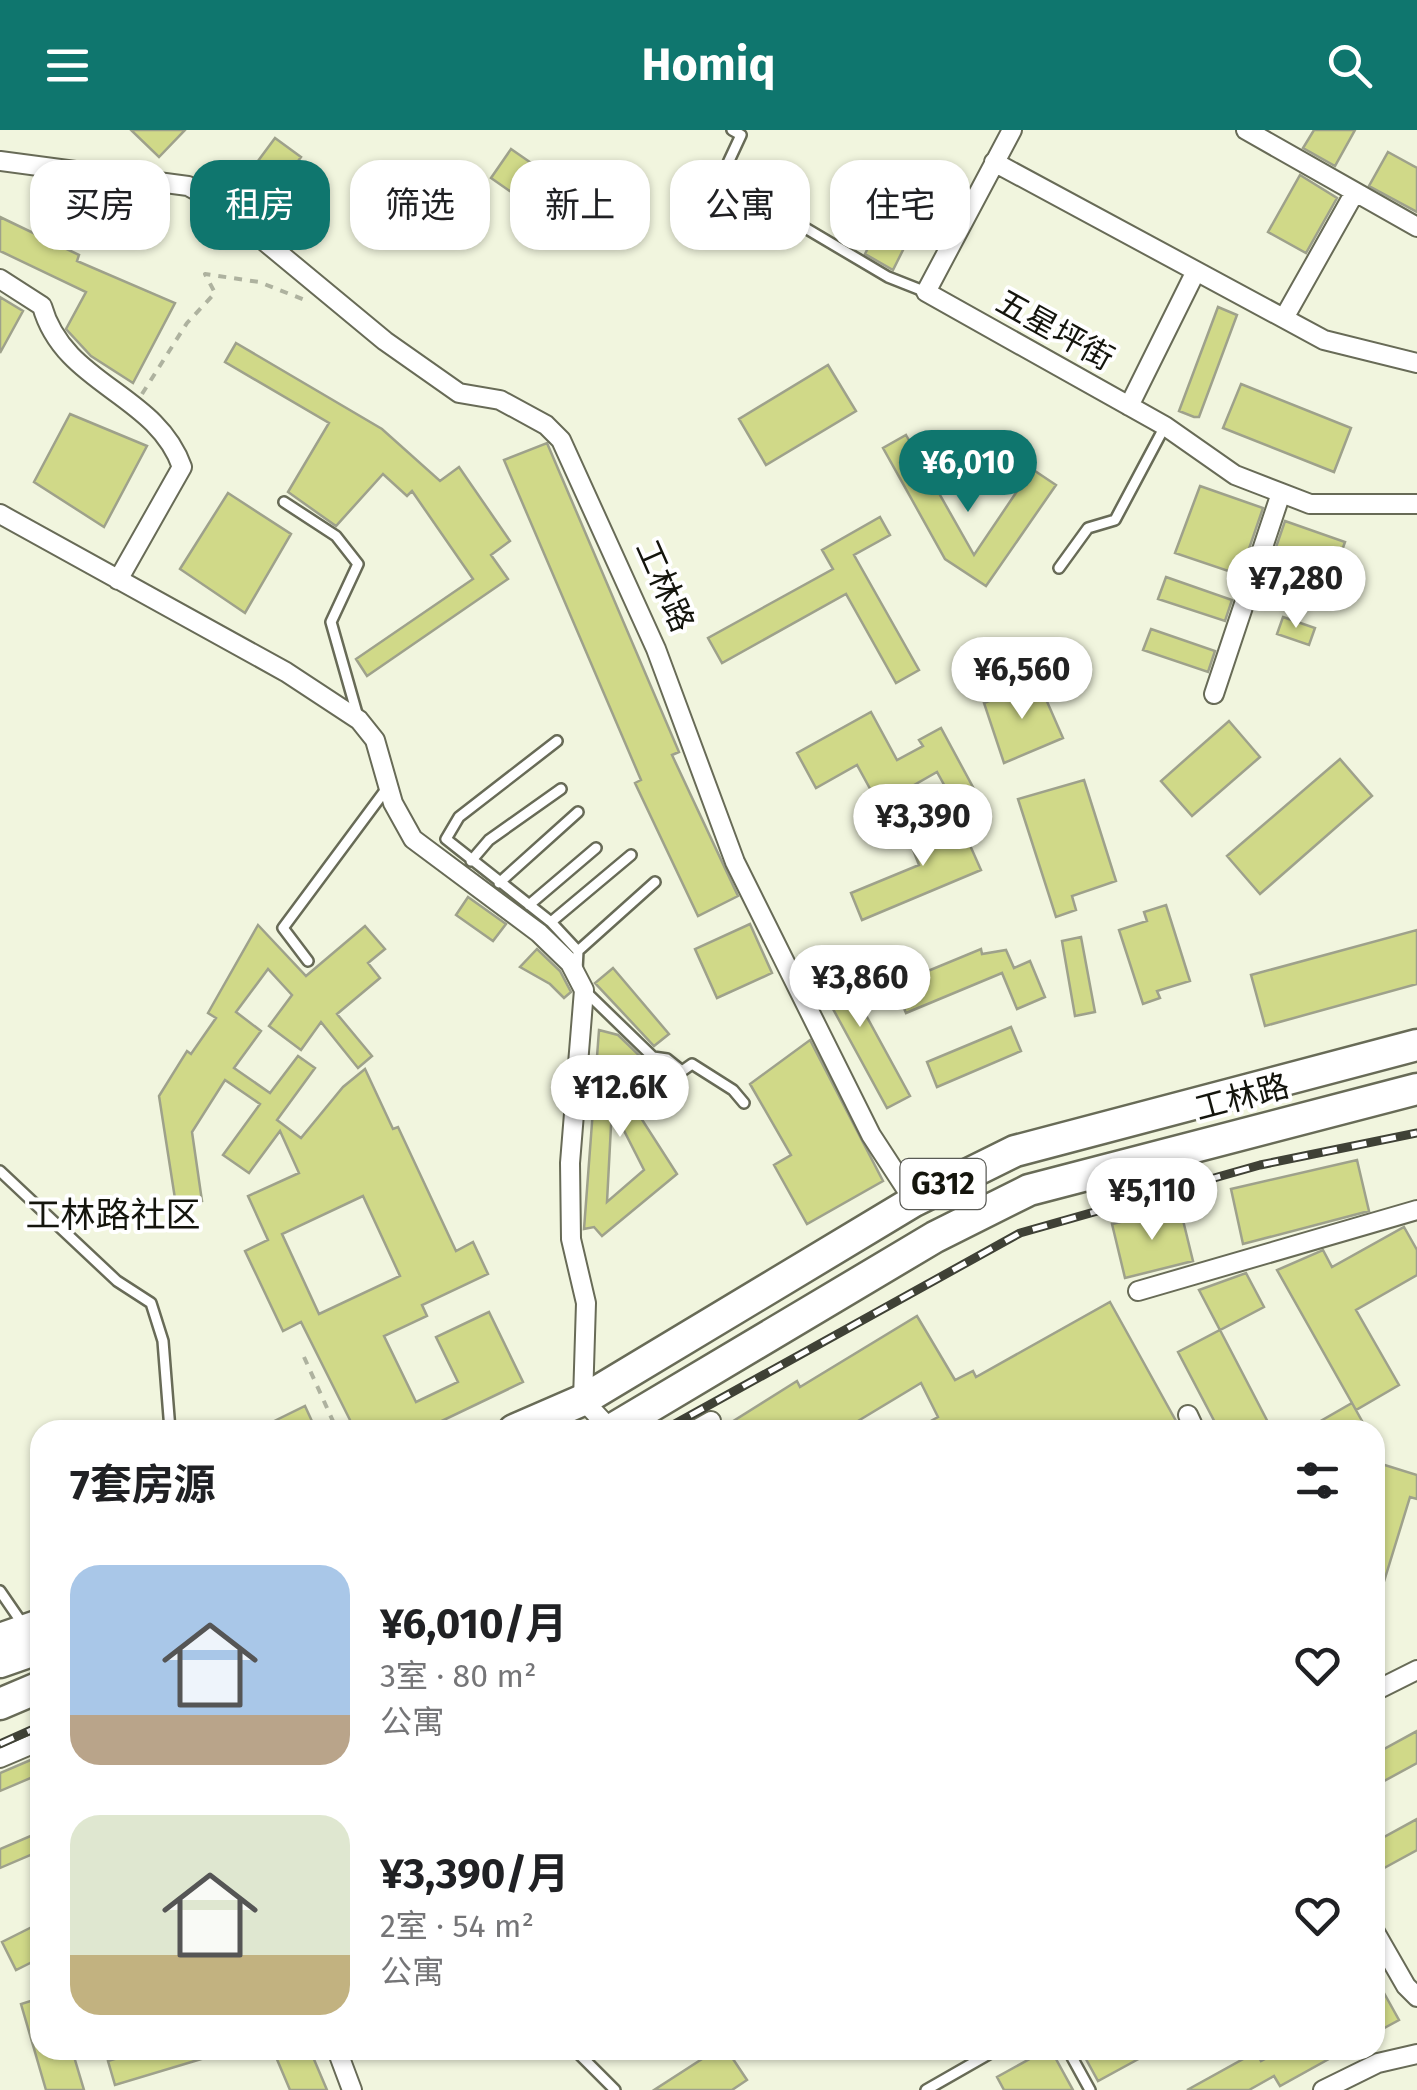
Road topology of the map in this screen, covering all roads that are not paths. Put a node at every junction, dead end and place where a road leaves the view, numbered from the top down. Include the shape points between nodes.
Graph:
1 (732, 130) edge
2 (1012, 130) edge
3 (1246, 130) edge
4 (0, 160) edge
5 (994, 162) junction
6 (1355, 192) junction
7 (1417, 226) edge
8 (1196, 271) junction
9 (0, 279) edge
10 (926, 292) junction
11 (1284, 318) junction
12 (1417, 363) edge
13 (1128, 406) junction
14 (1165, 426) junction
15 (1281, 493) junction
16 (284, 502) dead end
17 (1417, 504) edge
18 (0, 514) edge
19 (1058, 568) dead end
20 (118, 580) junction
21 (1214, 694) dead end
22 (359, 720) junction
23 (557, 740) dead end
24 (389, 786) junction
25 (561, 789) dead end
26 (578, 812) dead end
27 (596, 848) dead end
28 (631, 855) dead end
29 (470, 861) junction
30 (655, 882) dead end
31 (499, 883) junction
32 (529, 906) junction
33 (551, 922) junction
34 (578, 951) junction
35 (308, 961) dead end
36 (581, 982) junction
37 (1417, 1045) edge
38 (653, 1057) junction
39 (1417, 1089) edge
40 (744, 1103) dead end
41 (647, 1113) dead end
42 (0, 1171) edge
43 (914, 1201) junction
44 (1417, 1210) edge
45 (1138, 1291) dead end
46 (582, 1400) junction
47 (169, 1420) edge
48 (537, 1420) edge
49 (601, 1420) edge
50 (628, 1420) edge
51 (0, 1591) edge
52 (27, 1635) edge
53 (0, 1662) edge
54 (1417, 1670) edge
55 (1385, 1686) edge
56 (30, 1745) edge
57 (0, 1758) edge
58 (1385, 1947) edge
59 (1417, 1997) edge
60 (1417, 2054) edge
61 (342, 2060) edge
62 (584, 2060) edge
63 (978, 2060) edge
64 (1074, 2060) edge
65 (352, 2090) edge
66 (615, 2090) edge
67 (926, 2090) edge
68 (1090, 2090) edge
69 (1323, 2090) edge

1 - 10 lane via 741,135 721,178 888,277
2 - 5 street
3 - 6 street
4 - 43 street, 工林路 via 188,186 216,201 459,393 500,400 560,440 656,650 735,862 871,1135
5 - 8 street
5 - 10 street
6 - 7 street
6 - 11 street
8 - 11 street
8 - 13 street
9 - 20 street via 42,306 50,334 64,351 134,406 177,452 182,467
10 - 13 street, 五星坪街
11 - 12 street via 1324,340
13 - 14 street, 五星坪街
14 - 15 street, 五星坪街 via 1235,475
14 - 19 lane via 1115,520 1088,528
15 - 17 street, 五星坪街 via 1310,504
15 - 21 street
16 - 22 lane via 336,536 358,564 331,622
18 - 20 street
20 - 22 street
22 - 24 street via 375,740
23 - 29 lane via 459,817 446,838
24 - 35 lane via 283,928
24 - 36 street via 413,839 539,933
25 - 29 lane
26 - 31 lane
27 - 32 lane
28 - 33 lane
29 - 31 lane
30 - 34 lane
31 - 32 lane
32 - 33 lane
33 - 34 lane
34 - 36 lane
36 - 38 lane
36 - 46 street via 570,1163 571,1238 586,1303
37 - 43 highway, 工林路 / G312 via 1015,1151
38 - 40 lane via 682,1071 692,1064
38 - 41 lane
39 - 50 highway, 工林路 / G312 via 1029,1190 965,1220
42 - 47 lane via 116,1281 151,1303 163,1341
43 - 46 highway, 工林路 / G312
44 - 45 street
46 - 48 highway, 工林路 / G312
46 - 49 street, 工林路
51 - 52 lane
52 - 53 highway
54 - 55 street
56 - 57 street
58 - 59 street
60 - 69 street via 1378,2063
61 - 65 street
62 - 66 lane
63 - 67 lane
64 - 68 lane

